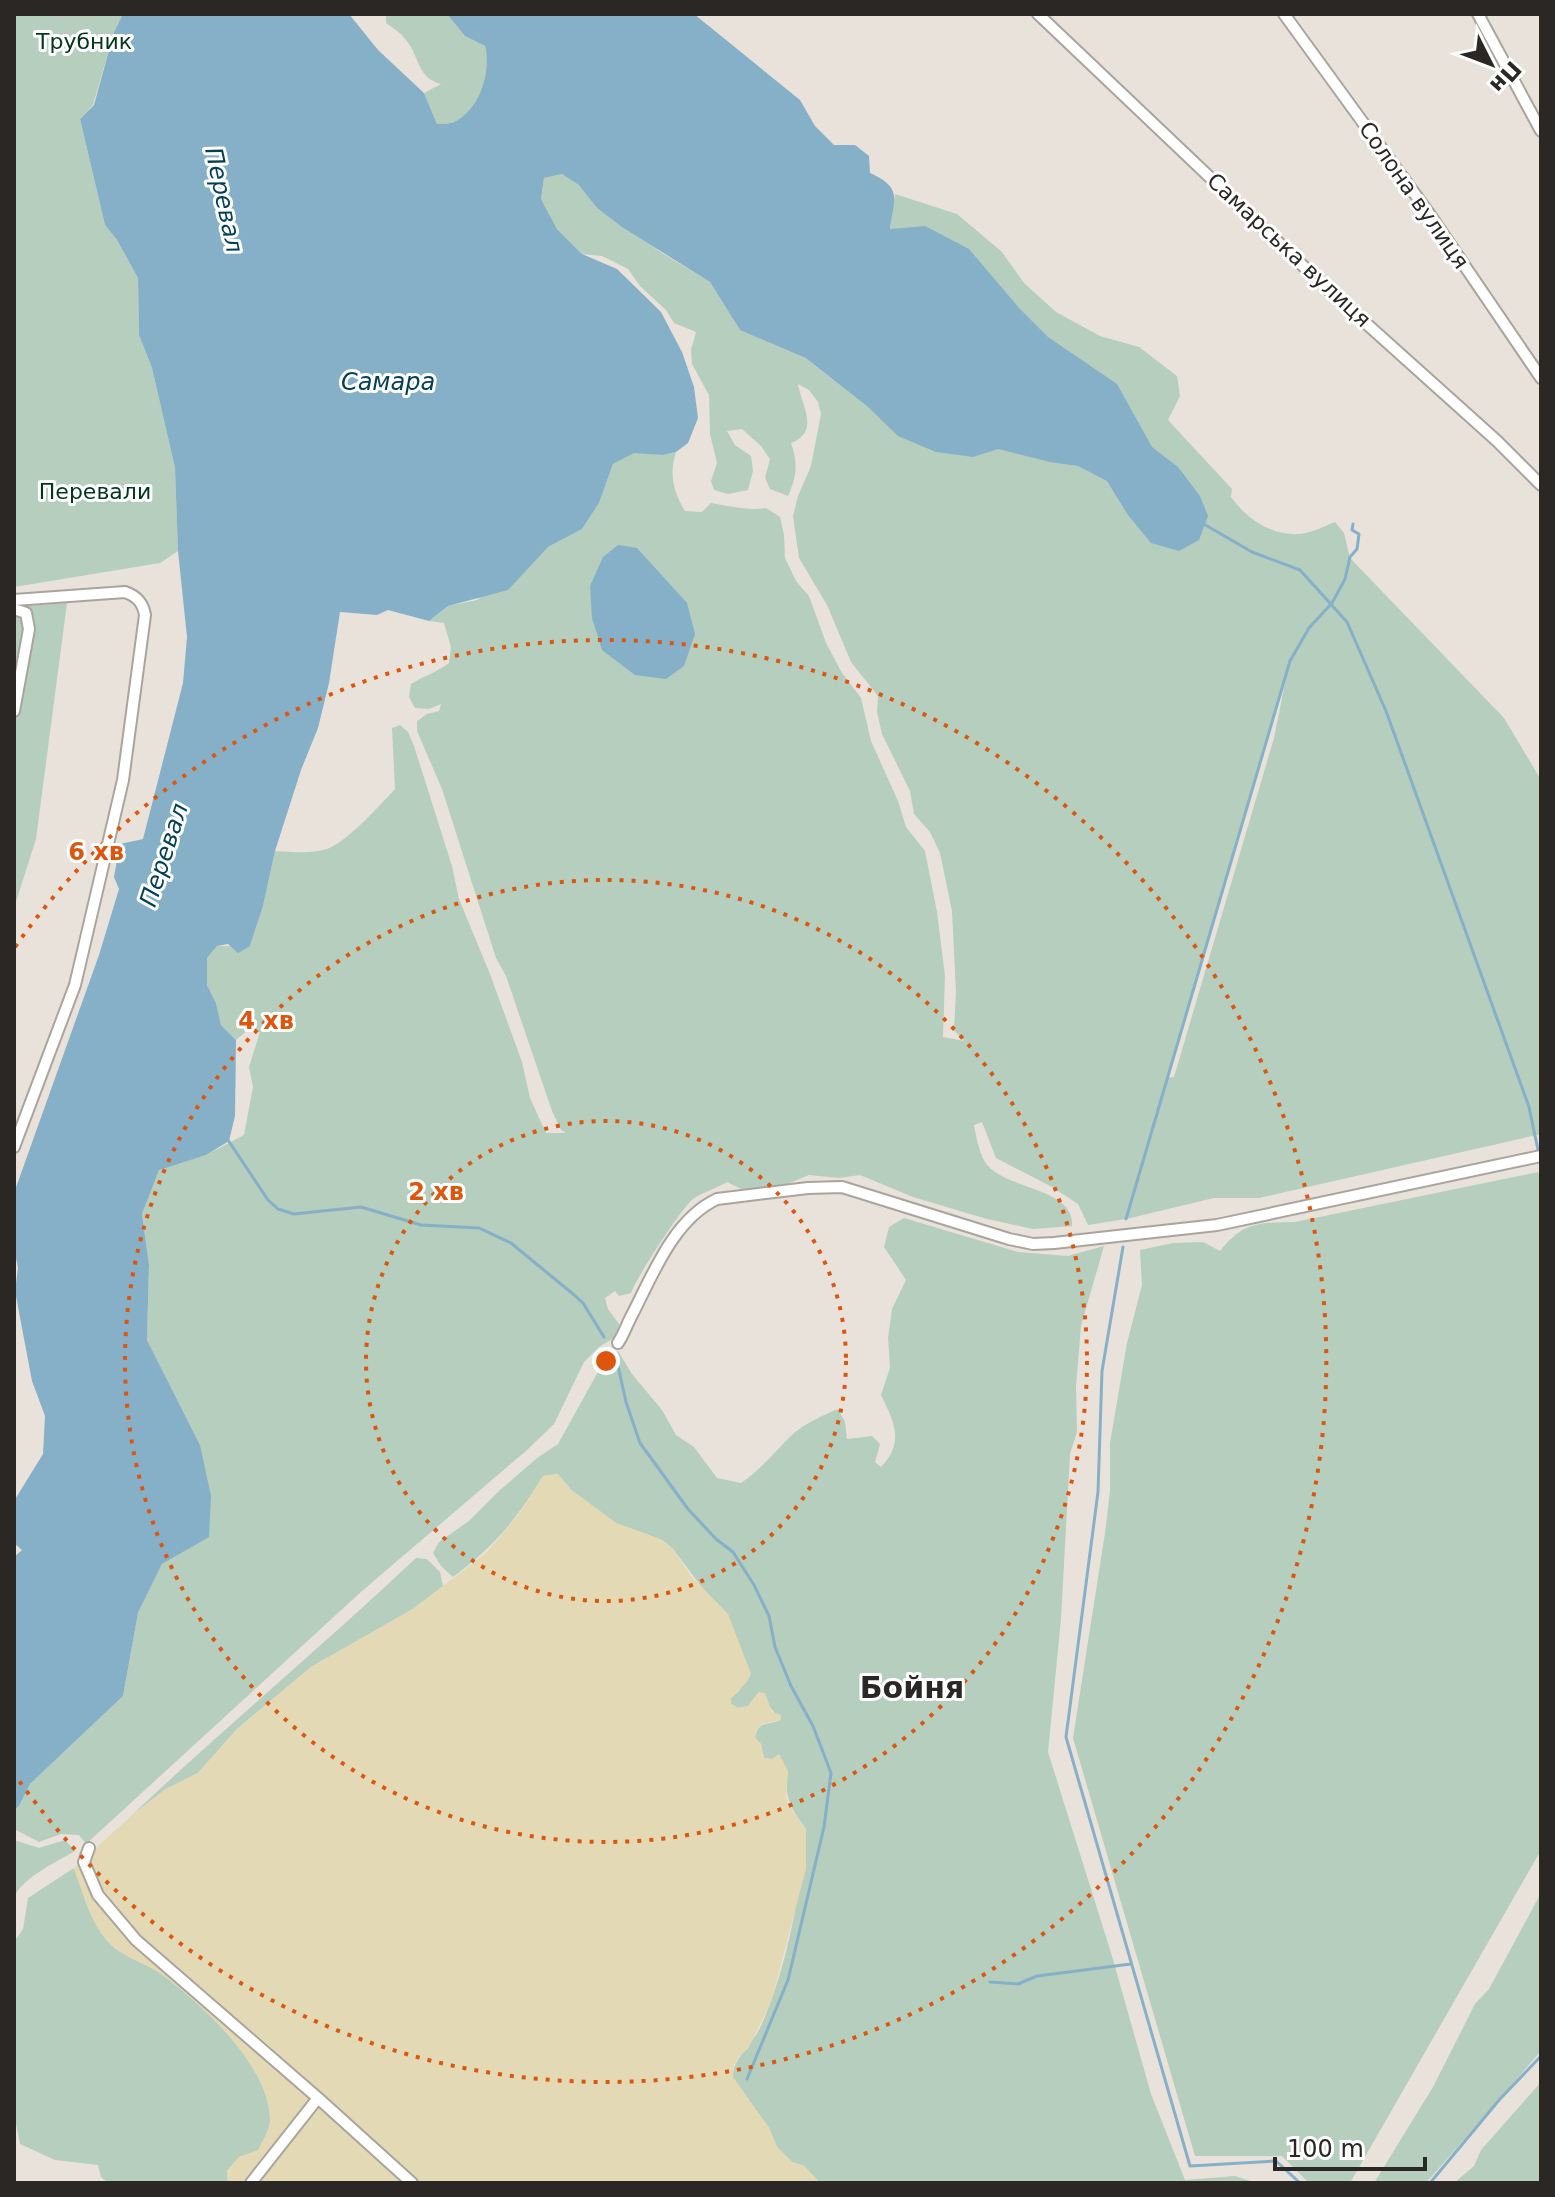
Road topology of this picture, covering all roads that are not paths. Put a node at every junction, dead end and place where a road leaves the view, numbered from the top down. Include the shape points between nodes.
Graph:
1 (1038, 14) edge
2 (1284, 14) edge
3 (1478, 14) edge
4 (1541, 131) edge
5 (1541, 378) edge
6 (1540, 481) edge
7 (14, 600) edge
8 (14, 609) edge
9 (14, 711) edge
10 (14, 1147) edge
11 (1541, 1156) edge
12 (618, 1343) dead end
13 (89, 1848) dead end
14 (318, 2098) junction
15 (251, 2183) edge
16 (412, 2183) edge

1 - 6 street, Самарська вулиця via 1320,282
2 - 5 street, Солона вулиця
3 - 4 street
7 - 10 street via 125,592 143,605 145,615 123,780 75,985
8 - 9 street via 26,613 29,629
11 - 12 street via 1217,1225 1054,1243 1009,1239 842,1187 717,1199 682,1227
13 - 14 street via 84,1862 92,1885 136,1940
14 - 15 street
14 - 16 street

